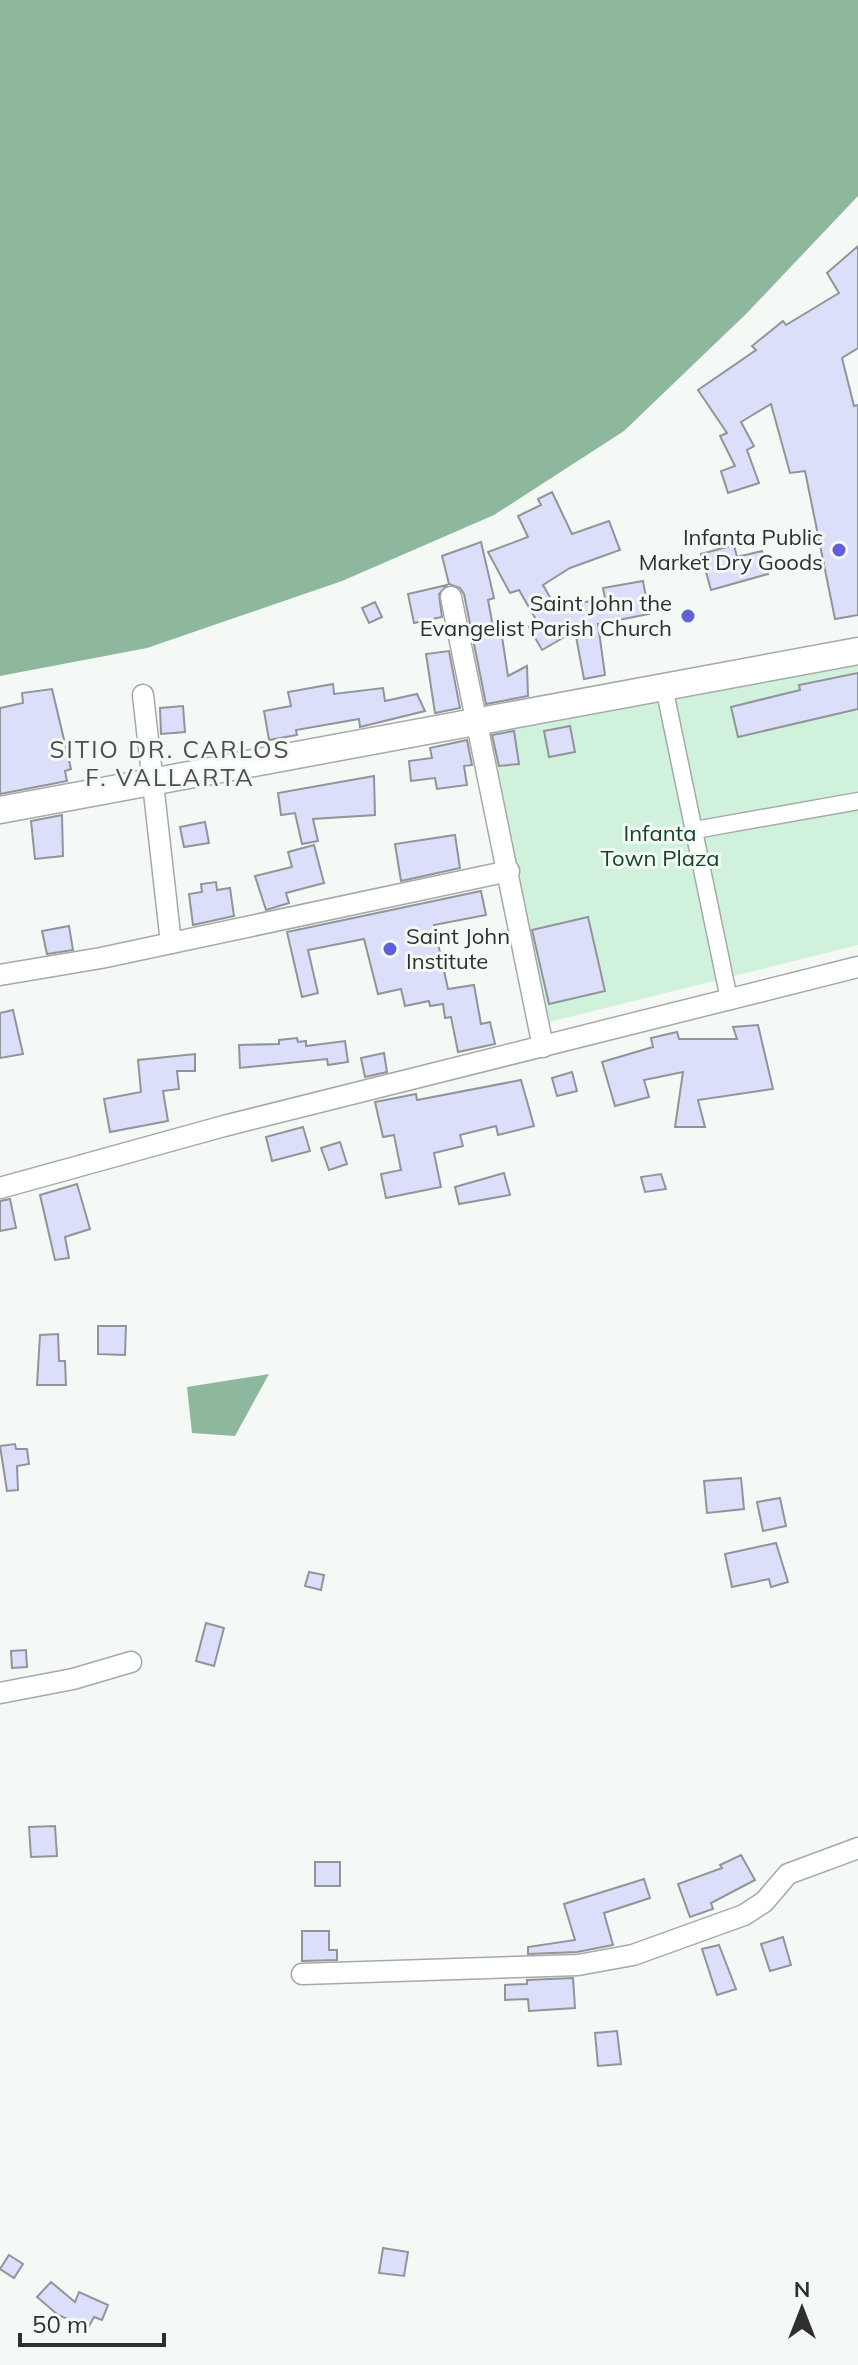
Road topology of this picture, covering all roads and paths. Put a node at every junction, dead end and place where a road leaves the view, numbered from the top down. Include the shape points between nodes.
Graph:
1 (451, 597) dead end
2 (858, 651) edge
3 (664, 687) junction
4 (143, 695) dead end
5 (475, 725) junction
6 (152, 780) junction
7 (858, 801) edge
8 (0, 810) edge
9 (695, 830) junction
10 (509, 871) junction
11 (171, 943) junction
12 (858, 967) edge
13 (0, 975) edge
14 (729, 999) junction
15 (543, 1047) junction
16 (0, 1188) edge
17 (131, 1662) dead end
18 (0, 1693) edge
19 (858, 1848) edge
20 (302, 1974) dead end

1 - 5 street
2 - 3 street
3 - 5 street
3 - 9 street
4 - 6 street
5 - 6 street
5 - 10 street
6 - 8 street
6 - 11 street
7 - 9 street
9 - 14 street
10 - 11 street
10 - 15 street
11 - 13 street
12 - 14 street
14 - 15 street
15 - 16 street
17 - 18 street
19 - 20 street via 788,1874 764,1902 744,1915 633,1955 578,1965

